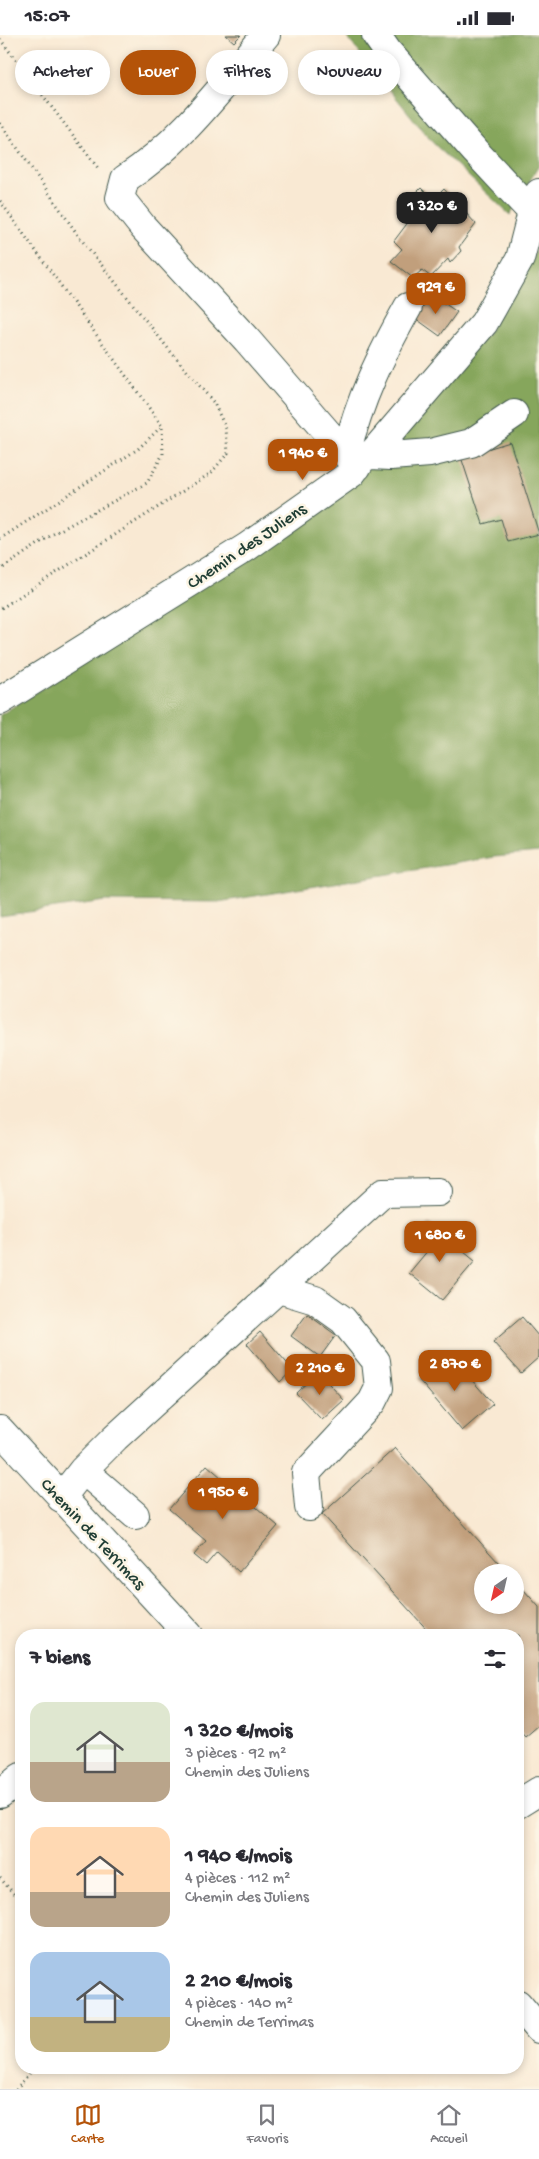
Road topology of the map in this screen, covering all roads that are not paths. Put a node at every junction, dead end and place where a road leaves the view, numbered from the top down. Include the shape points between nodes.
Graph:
1 (266, 35) edge
2 (376, 35) edge
3 (537, 207) edge
4 (408, 307) dead end
5 (514, 414) dead end
6 (358, 459) junction
7 (0, 701) edge
8 (438, 1192) dead end
9 (279, 1289) junction
10 (0, 1430) edge
11 (83, 1470) junction
12 (61, 1498) junction
13 (309, 1507) dead end
14 (135, 1515) dead end
15 (181, 1629) edge
16 (15, 1782) edge
17 (539, 1791) edge
18 (0, 1794) edge
19 (524, 1800) edge
20 (524, 2011) edge
21 (539, 2029) edge

1 - 6 street via 184,131 125,179 120,198 143,227
2 - 3 street via 475,151
3 - 6 street, Chemin des Juliens via 520,259 484,323
4 - 6 street via 380,357 355,418
5 - 6 street via 471,443 430,453
6 - 7 street, Chemin des Juliens via 352,473 247,547
8 - 9 street via 383,1193
9 - 11 street
9 - 13 street via 315,1300 343,1320 376,1361 379,1388 372,1402 306,1473
10 - 12 street, Chemin de Terrimas
11 - 12 street
11 - 14 street
12 - 15 street, Chemin de Terrimas
16 - 18 street
17 - 19 street
20 - 21 street

